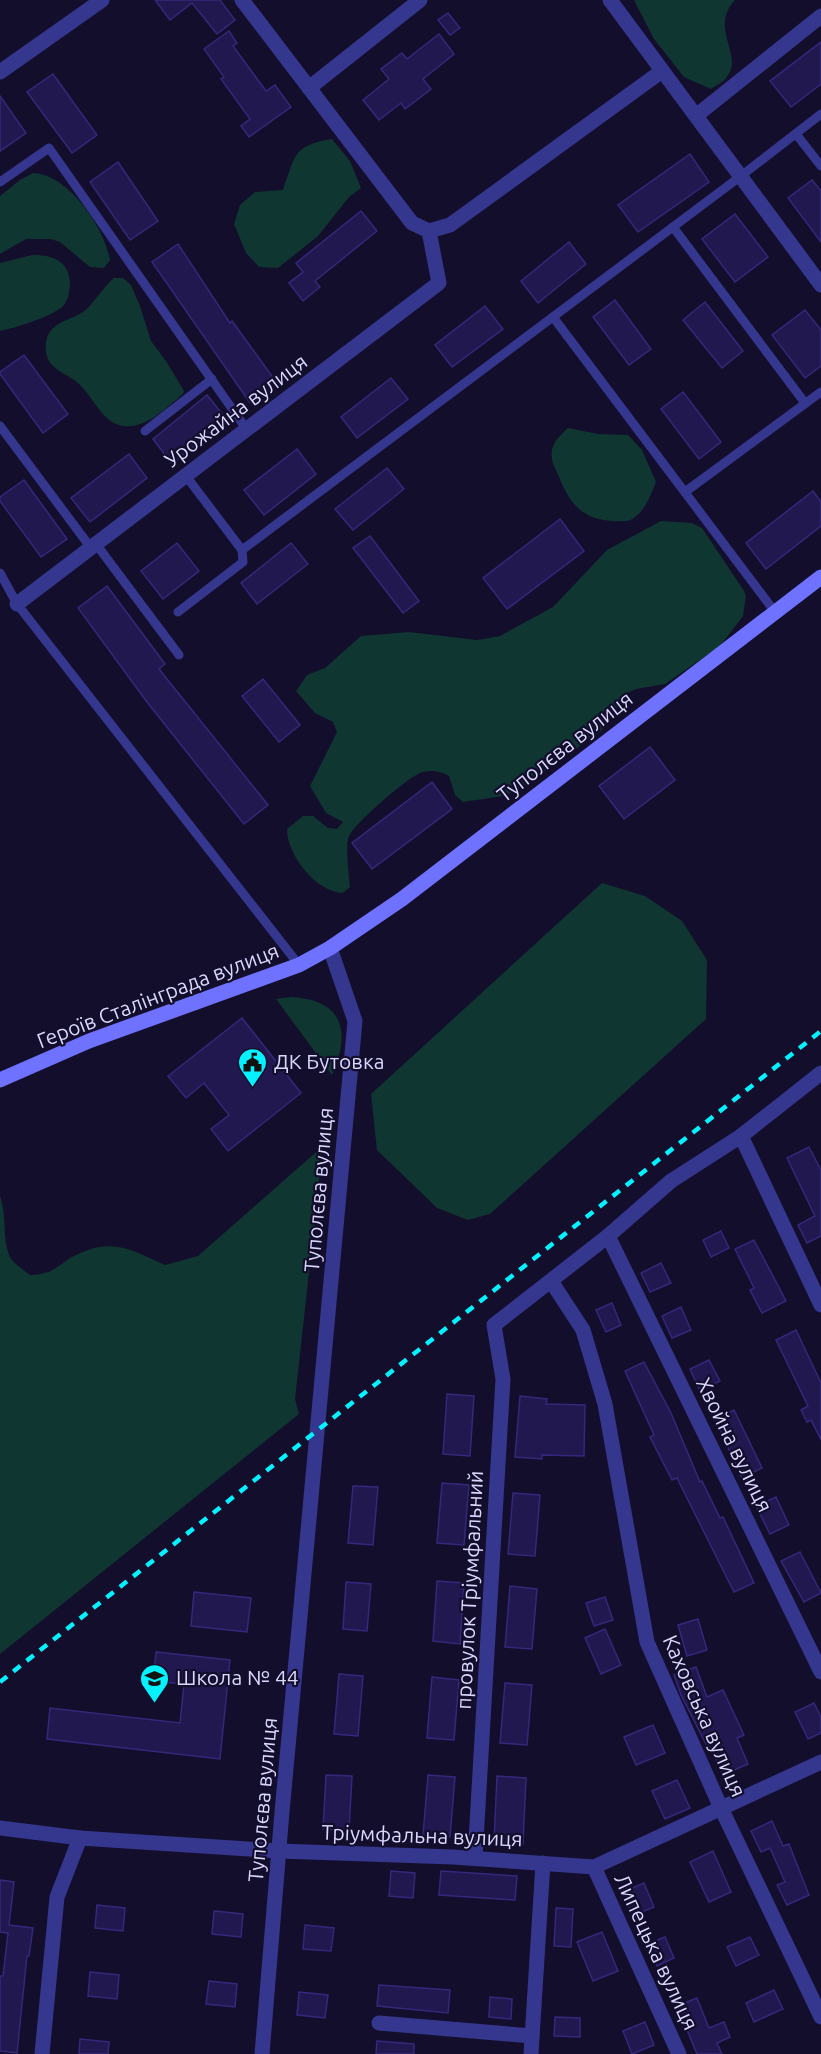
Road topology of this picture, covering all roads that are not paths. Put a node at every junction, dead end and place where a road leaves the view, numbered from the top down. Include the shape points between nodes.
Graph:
1 (102, 0) edge
2 (242, 0) edge
3 (420, 0) edge
4 (610, 0) edge
5 (821, 16) edge
6 (662, 71) junction
7 (0, 72) edge
8 (309, 88) junction
9 (821, 114) edge
10 (697, 115) junction
11 (796, 134) junction
12 (821, 166) edge
13 (741, 176) junction
14 (0, 182) edge
15 (673, 227) junction
16 (429, 231) junction
17 (821, 285) edge
18 (554, 317) junction
19 (212, 379) junction
20 (821, 392) edge
21 (805, 403) junction
22 (0, 426) edge
23 (247, 430) junction
24 (145, 431) dead end
25 (186, 476) junction
26 (685, 492) junction
27 (94, 546) junction
28 (242, 550) junction
29 (0, 573) edge
30 (821, 577) edge
31 (18, 604) junction
32 (178, 612) dead end
33 (775, 612) junction
34 (179, 655) dead end
35 (330, 948) junction
36 (299, 965) junction
37 (821, 1073) edge
38 (0, 1080) edge
39 (741, 1136) junction
40 (608, 1236) junction
41 (551, 1281) junction
42 (821, 1305) edge
43 (821, 1672) edge
44 (821, 1762) edge
45 (721, 1808) junction
46 (0, 1828) edge
47 (80, 1838) junction
48 (279, 1851) junction
49 (476, 1858) junction
50 (543, 1863) junction
51 (594, 1867) junction
52 (821, 2017) edge
53 (379, 2023) dead end
54 (532, 2036) junction
55 (42, 2054) edge
56 (262, 2054) edge
57 (531, 2054) edge
58 (680, 2054) edge

1 - 7 street
2 - 8 street
3 - 8 street
4 - 6 street
5 - 10 street
6 - 10 street
6 - 16 street via 450,225
8 - 16 street via 412,223
9 - 11 lane
10 - 13 street
11 - 12 lane
11 - 13 lane
13 - 15 lane
13 - 17 street
14 - 19 lane via 50,147
15 - 18 lane
15 - 21 lane
16 - 23 street, Урожайна вулиця via 439,283
18 - 26 lane
18 - 28 lane
19 - 23 lane
19 - 24 lane
20 - 21 lane
21 - 26 lane
22 - 27 lane
23 - 25 street, Урожайна вулиця
25 - 27 street, Урожайна вулиця
25 - 28 lane
26 - 33 lane
27 - 31 street, Урожайна вулиця
27 - 34 lane
28 - 32 lane via 243,562
29 - 31 lane
30 - 33 main road, Туполєва вулиця
31 - 36 lane
33 - 35 main road, Туполєва вулиця via 402,899
35 - 36 main road, Героїв Сталінграда вулиця
35 - 48 street, Туполєва вулиця via 355,1021
36 - 38 main road, Героїв Сталінграда вулиця via 89,1041
37 - 39 street
39 - 40 street via 671,1181
39 - 42 street
40 - 41 street
40 - 43 street, Хвойна вулиця
41 - 45 street, Каховська вулиця via 583,1330 605,1404 647,1642
41 - 49 street, провулок Тріумфальний via 494,1325 503,1379
44 - 45 street, Тріумфальна вулиця
45 - 51 street, Тріумфальна вулиця
45 - 52 street, Каховська вулиця
46 - 47 street, Тріумфальна вулиця
47 - 48 street, Тріумфальна вулиця
47 - 55 street via 57,1897
48 - 49 street, Тріумфальна вулиця
48 - 56 street, Туполєва вулиця
49 - 50 street, Тріумфальна вулиця
50 - 51 street, Тріумфальна вулиця
50 - 54 street
51 - 58 street, Липецька вулиця
53 - 54 street
54 - 57 street

